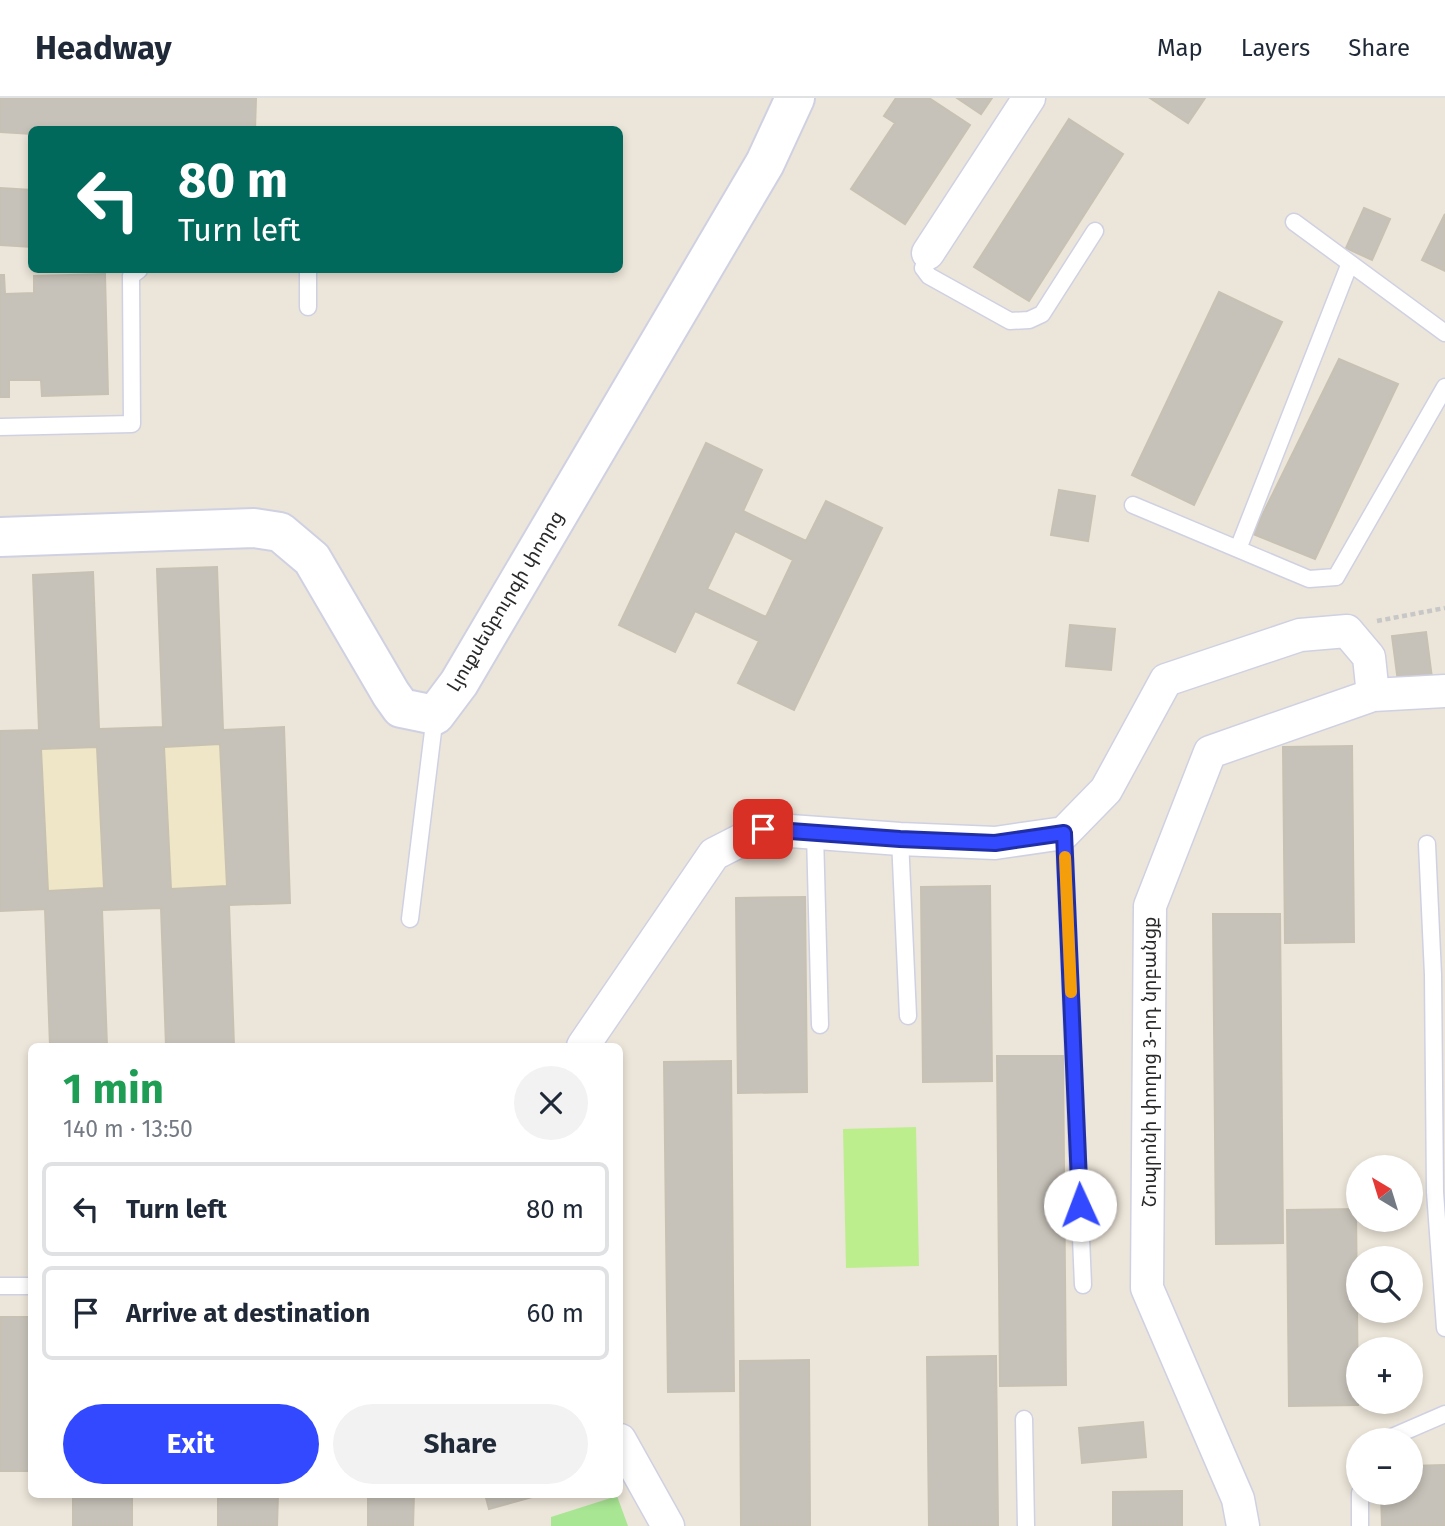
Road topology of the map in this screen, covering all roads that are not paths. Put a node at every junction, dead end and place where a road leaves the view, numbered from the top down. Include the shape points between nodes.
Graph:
1 (794, 98) edge
2 (1029, 98) edge
3 (1294, 222) dead end
4 (1095, 231) dead end
5 (928, 253) joint
6 (1350, 263) junction
7 (135, 273) edge
8 (308, 273) edge
9 (308, 307) dead end
10 (1445, 333) edge
11 (1445, 387) edge
12 (0, 427) edge
13 (1133, 505) dead end
14 (0, 537) edge
15 (1238, 549) junction
16 (1445, 691) edge
17 (1373, 695) junction
18 (435, 715) junction
19 (816, 833) junction
20 (1064, 833) junction
21 (900, 839) junction
22 (1427, 844) dead end
23 (410, 919) dead end
24 (908, 1016) dead end
25 (820, 1025) dead end
26 (585, 1043) edge
27 (1083, 1285) dead end
28 (0, 1286) edge
29 (28, 1286) edge
30 (1445, 1328) edge
31 (1445, 1414) edge
32 (1024, 1419) dead end
33 (1413, 1428) edge
34 (623, 1445) edge
35 (1360, 1505) edge
36 (668, 1526) edge
37 (1026, 1526) edge
38 (1243, 1526) edge
39 (1360, 1526) edge

1 - 18 street, Լյուքսեմբուրգի փողոց via 765,163 459,683
2 - 5 street
3 - 6 lane
4 - 5 lane via 1042,314 1029,320 1010,321 929,276 923,268
6 - 10 lane
6 - 15 lane
7 - 12 lane via 131,276 132,424
8 - 9 lane
11 - 15 lane via 1336,577 1309,579
13 - 15 lane
14 - 18 street via 254,528 280,532 312,559 401,708
16 - 17 street, Շոպրոնի փողոց 3-րդ նրբանցք
17 - 20 street via 1369,657 1347,631 1300,635 1166,680 1106,790
17 - 38 street, Շոպրոնի փողոց 3-րդ նրբանցք via 1210,752 1150,906 1147,1288 1238,1499
18 - 23 lane
19 - 21 street
19 - 25 lane
19 - 26 street via 763,829 714,854
20 - 21 street via 995,843
20 - 27 lane
21 - 24 lane
22 - 30 lane via 1435,1192
28 - 29 lane
31 - 33 lane
32 - 37 lane
34 - 36 street
35 - 39 lane

